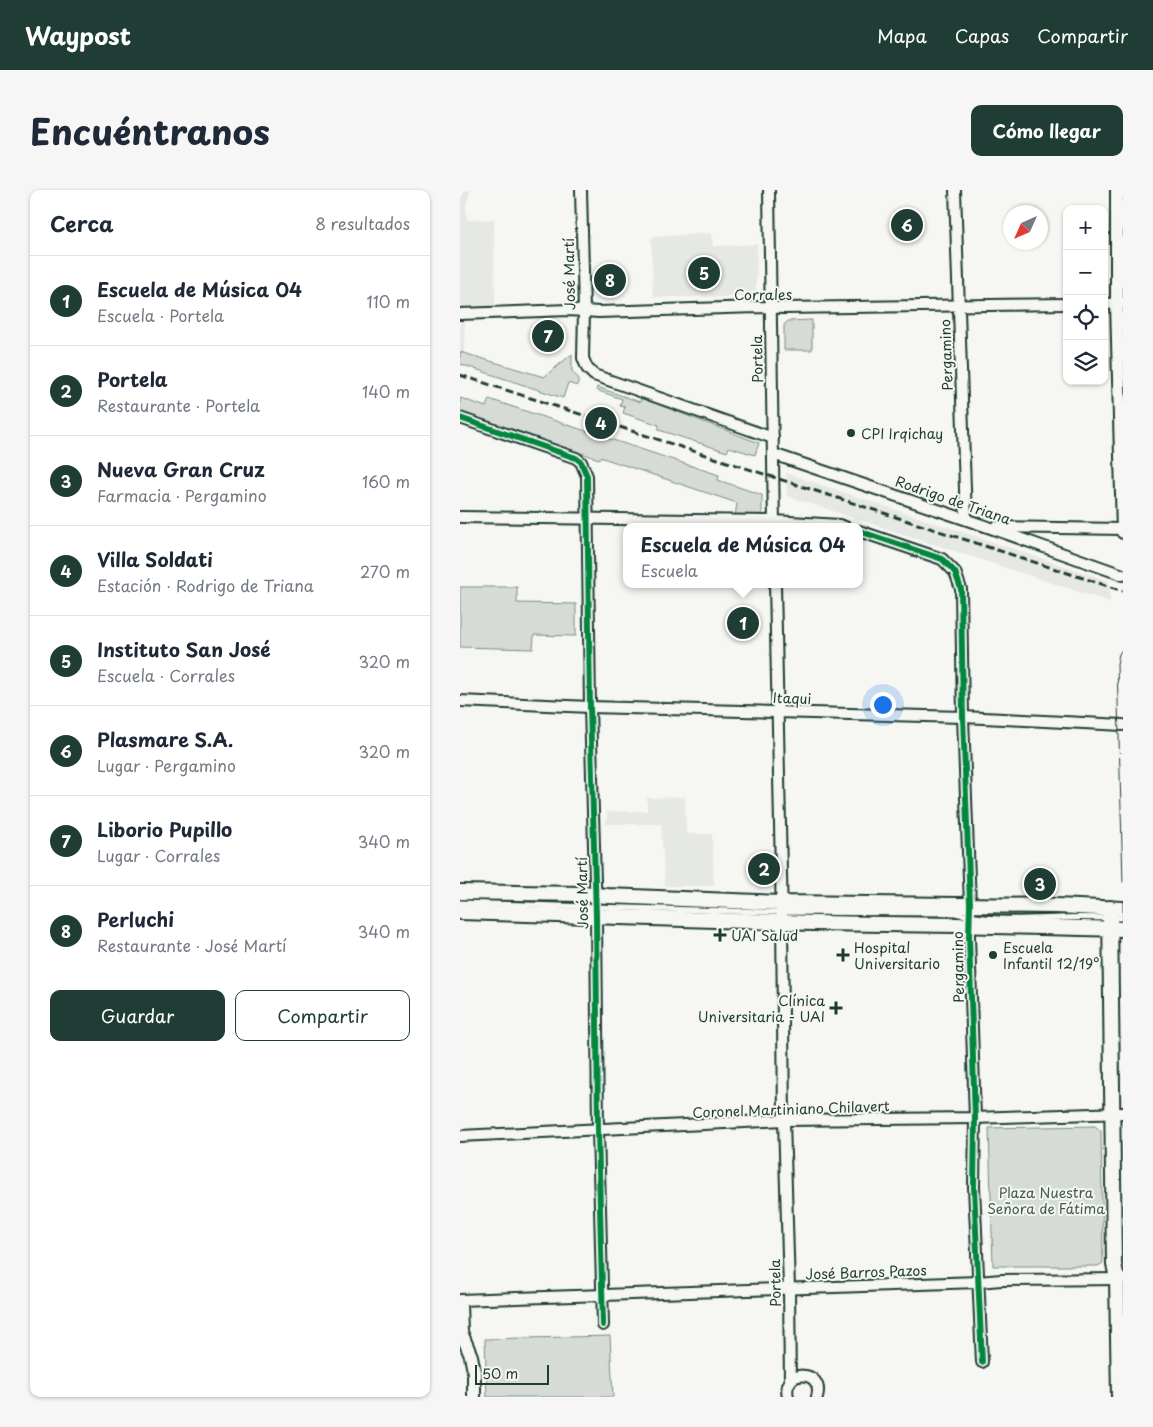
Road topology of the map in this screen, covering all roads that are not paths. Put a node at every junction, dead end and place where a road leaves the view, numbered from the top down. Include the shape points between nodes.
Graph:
1 (581, 190) edge
2 (769, 190) edge
3 (955, 190) edge
4 (1117, 190) edge
5 (1120, 303) edge
6 (1063, 304) edge
7 (958, 305) junction
8 (771, 308) junction
9 (584, 311) junction
10 (460, 314) edge
11 (460, 418) edge
12 (772, 438) junction
13 (773, 454) junction
14 (460, 517) edge
15 (588, 519) junction
16 (966, 519) junction
17 (737, 523) edge
18 (774, 523) edge
19 (988, 527) junction
20 (1123, 530) edge
21 (863, 533) edge
22 (1123, 575) edge
23 (775, 588) edge
24 (460, 701) edge
25 (590, 707) junction
26 (778, 712) junction
27 (963, 717) junction
28 (1123, 725) edge
29 (460, 892) edge
30 (460, 902) edge
31 (595, 906) junction
32 (460, 912) edge
33 (781, 912) junction
34 (970, 915) junction
35 (1116, 918) edge
36 (1118, 1114) edge
37 (975, 1118) junction
38 (784, 1120) junction
39 (598, 1130) junction
40 (460, 1136) edge
41 (1120, 1279) edge
42 (978, 1282) junction
43 (789, 1288) junction
44 (602, 1295) junction
45 (460, 1301) edge
46 (603, 1325) dead end
47 (461, 1334) edge
48 (982, 1362) dead end
49 (790, 1382) junction
50 (474, 1397) edge
51 (788, 1397) edge
52 (817, 1397) edge
53 (1118, 1397) edge

1 - 9 street, José Martí
2 - 8 street, Portela
3 - 7 street, Pergamino
4 - 5 street
5 - 20 street
6 - 7 street, Corrales
7 - 8 street, Corrales
7 - 16 street, Pergamino
8 - 9 street, Corrales
8 - 12 street, Portela
9 - 10 street, Corrales
9 - 12 street, José Martí via 583,358 594,375
11 - 15 street, José Martí via 576,458 587,476
12 - 13 street, Portela
13 - 16 street, Rodrigo de Triana
13 - 18 street, Portela
14 - 15 street
15 - 17 street
15 - 25 street, José Martí
16 - 19 street, Rodrigo de Triana
19 - 20 street
19 - 22 street, Rodrigo de Triana
21 - 27 street, Pergamino via 942,559 955,572 961,589
23 - 26 street, Portela
24 - 25 street, Itaqui
25 - 26 street, Itaqui
25 - 31 street, José Martí
26 - 27 street, Itaqui
26 - 33 street, Portela
27 - 28 street, Itaqui
27 - 34 street, Pergamino
29 - 31 main road via 582,894
30 - 31 lane
31 - 32 main road
31 - 33 main road
31 - 33 main road
31 - 39 street, José Martí
33 - 34 main road
33 - 34 main road via 813,923
33 - 38 street, Portela
34 - 35 main road
34 - 35 main road
34 - 37 street, Pergamino
35 - 36 main road
36 - 37 street, Coronel Martiniano Chilavert
36 - 41 main road via 1114,1264
37 - 38 street, Coronel Martiniano Chilavert
37 - 42 street, Pergamino
38 - 39 street, Coronel Martiniano Chilavert
38 - 43 street, Portela
39 - 40 street, Coronel Martiniano Chilavert
39 - 44 street, José Martí
41 - 42 street, José Barros Pazos
41 - 53 main road
42 - 43 street, José Barros Pazos
42 - 48 street, Pergamino
43 - 44 street, José Barros Pazos
43 - 49 street, Portela
44 - 45 street, José Barros Pazos
44 - 46 street, José Martí
45 - 47 street
47 - 50 street via 471,1356
49 - 51 street, Portela
49 - 52 street via 798,1376 809,1377 817,1384

